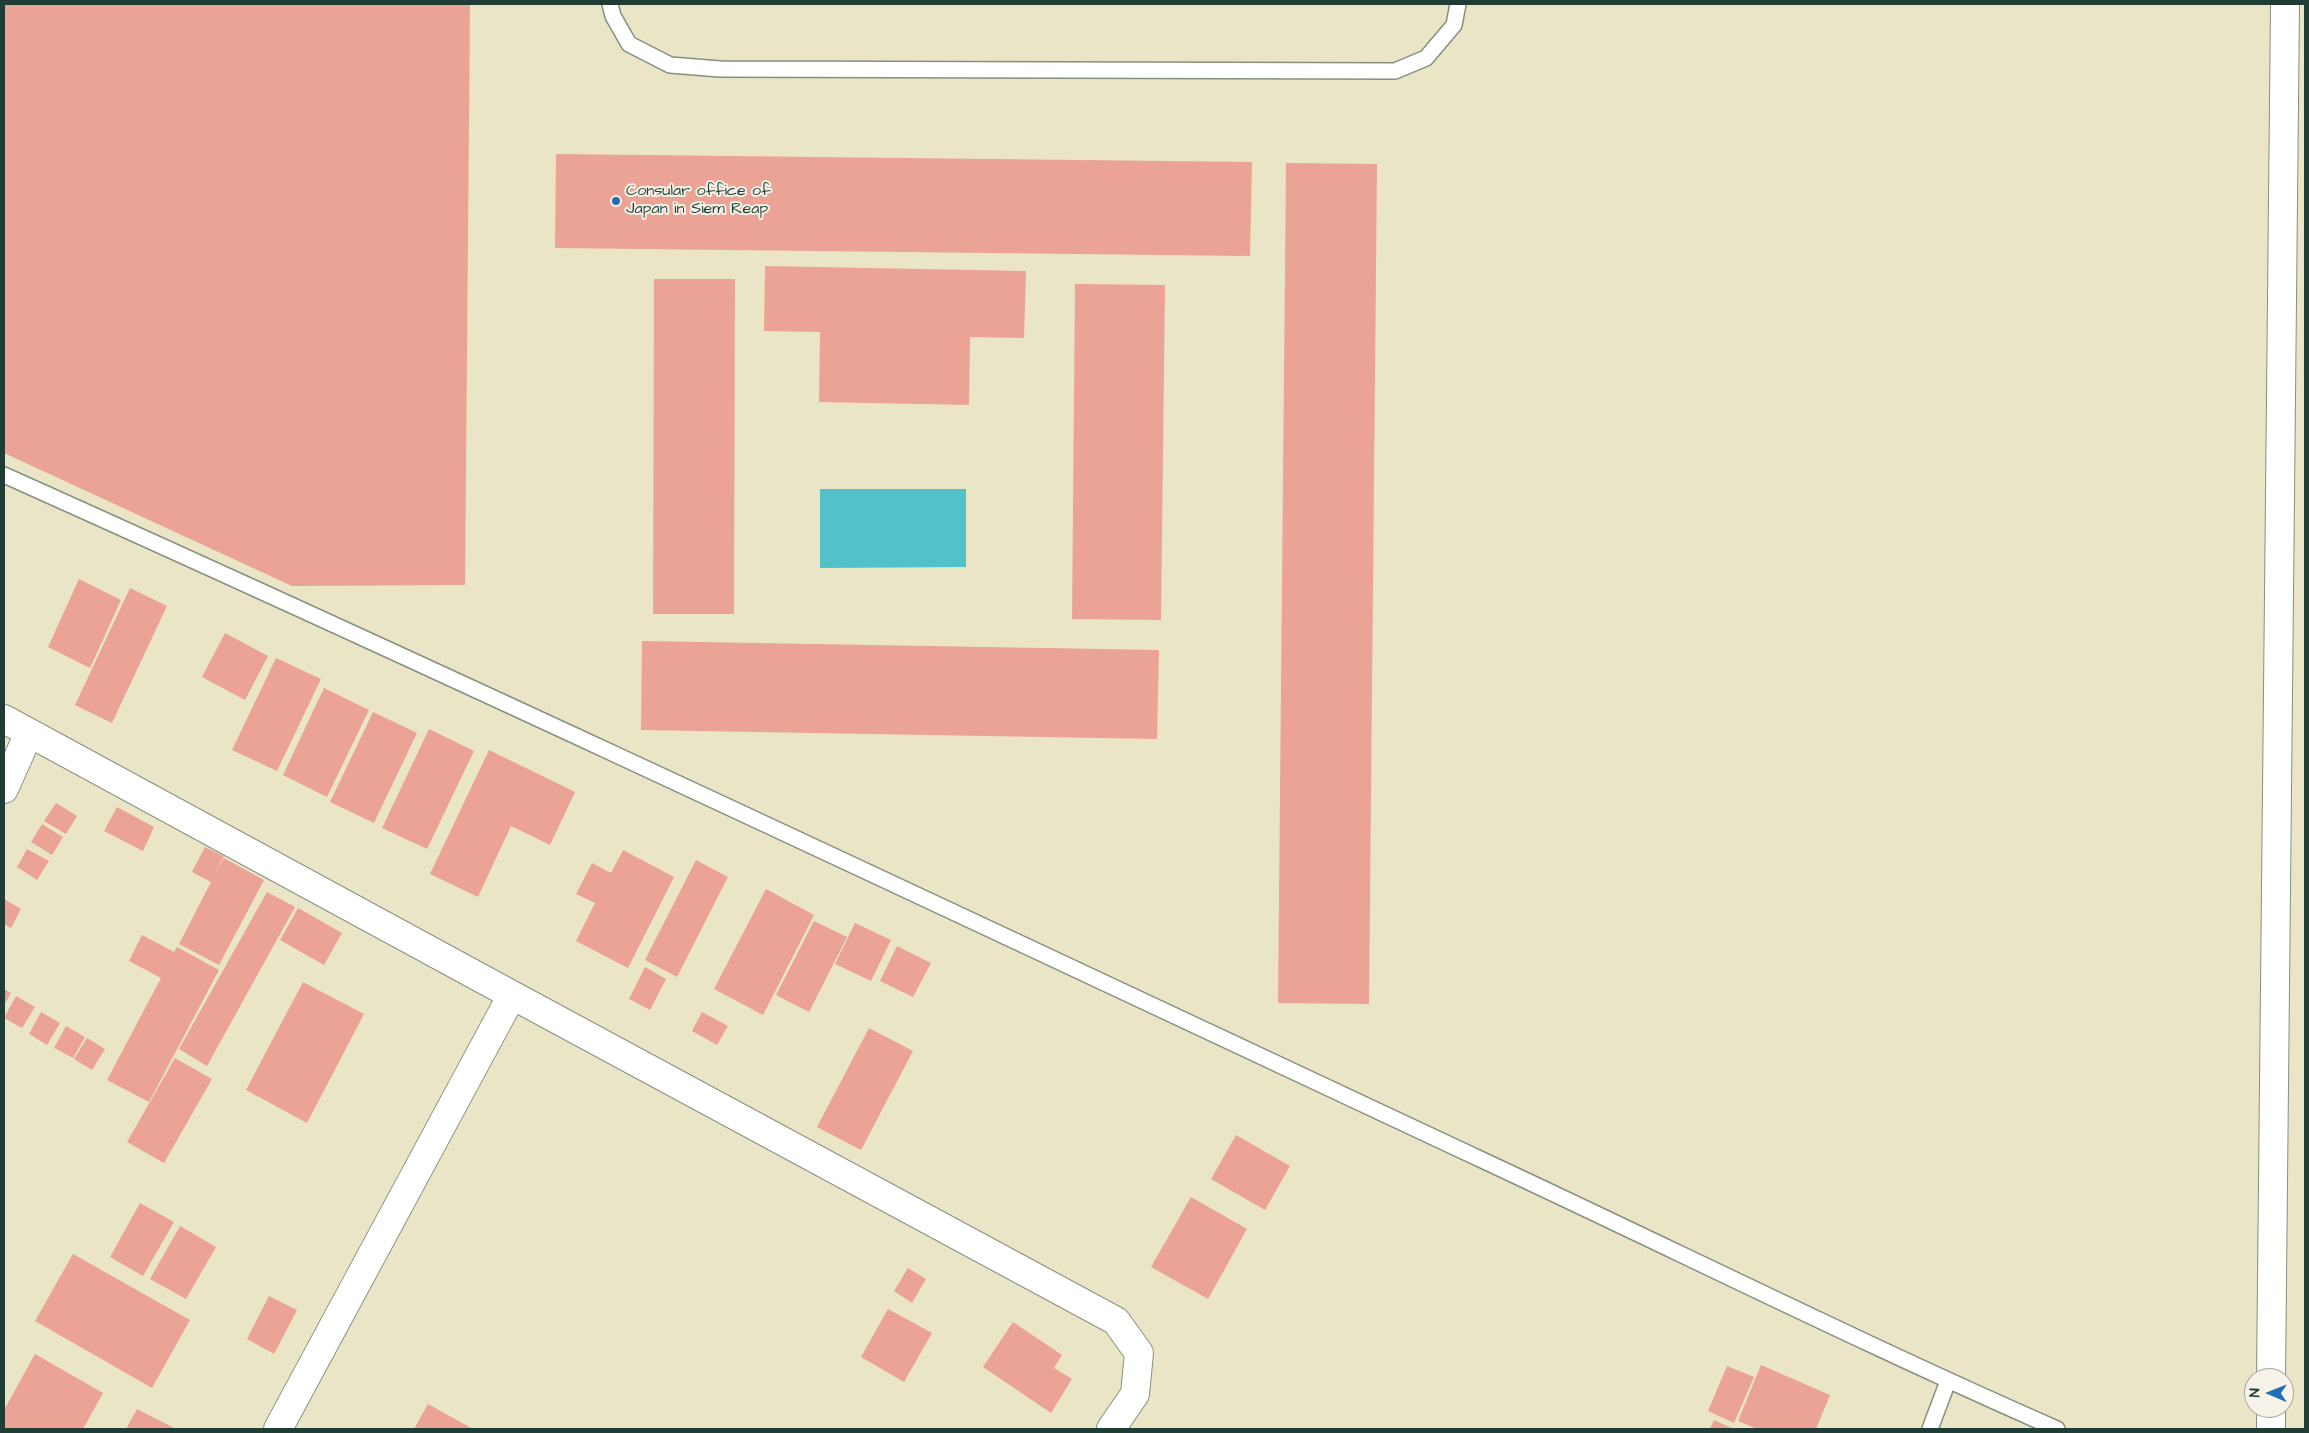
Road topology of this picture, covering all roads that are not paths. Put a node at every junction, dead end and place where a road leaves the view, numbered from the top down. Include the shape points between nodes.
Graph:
1 (610, 4) edge
2 (1458, 4) edge
3 (2285, 4) edge
4 (4, 475) edge
5 (4, 718) edge
6 (30, 733) junction
7 (4, 789) edge
8 (512, 995) junction
9 (2271, 1368) edge
10 (1948, 1381) junction
11 (278, 1429) edge
12 (1112, 1429) edge
13 (1930, 1429) edge
14 (2057, 1429) edge

1 - 2 lane via 629,44 670,65 730,69 1386,72 1395,72 1426,58 1454,25
3 - 9 street
4 - 10 lane via 272,595 890,883
5 - 6 street
6 - 7 street
6 - 8 street
8 - 11 street
8 - 12 street via 1116,1320 1139,1353 1135,1394
10 - 13 lane
10 - 14 lane

